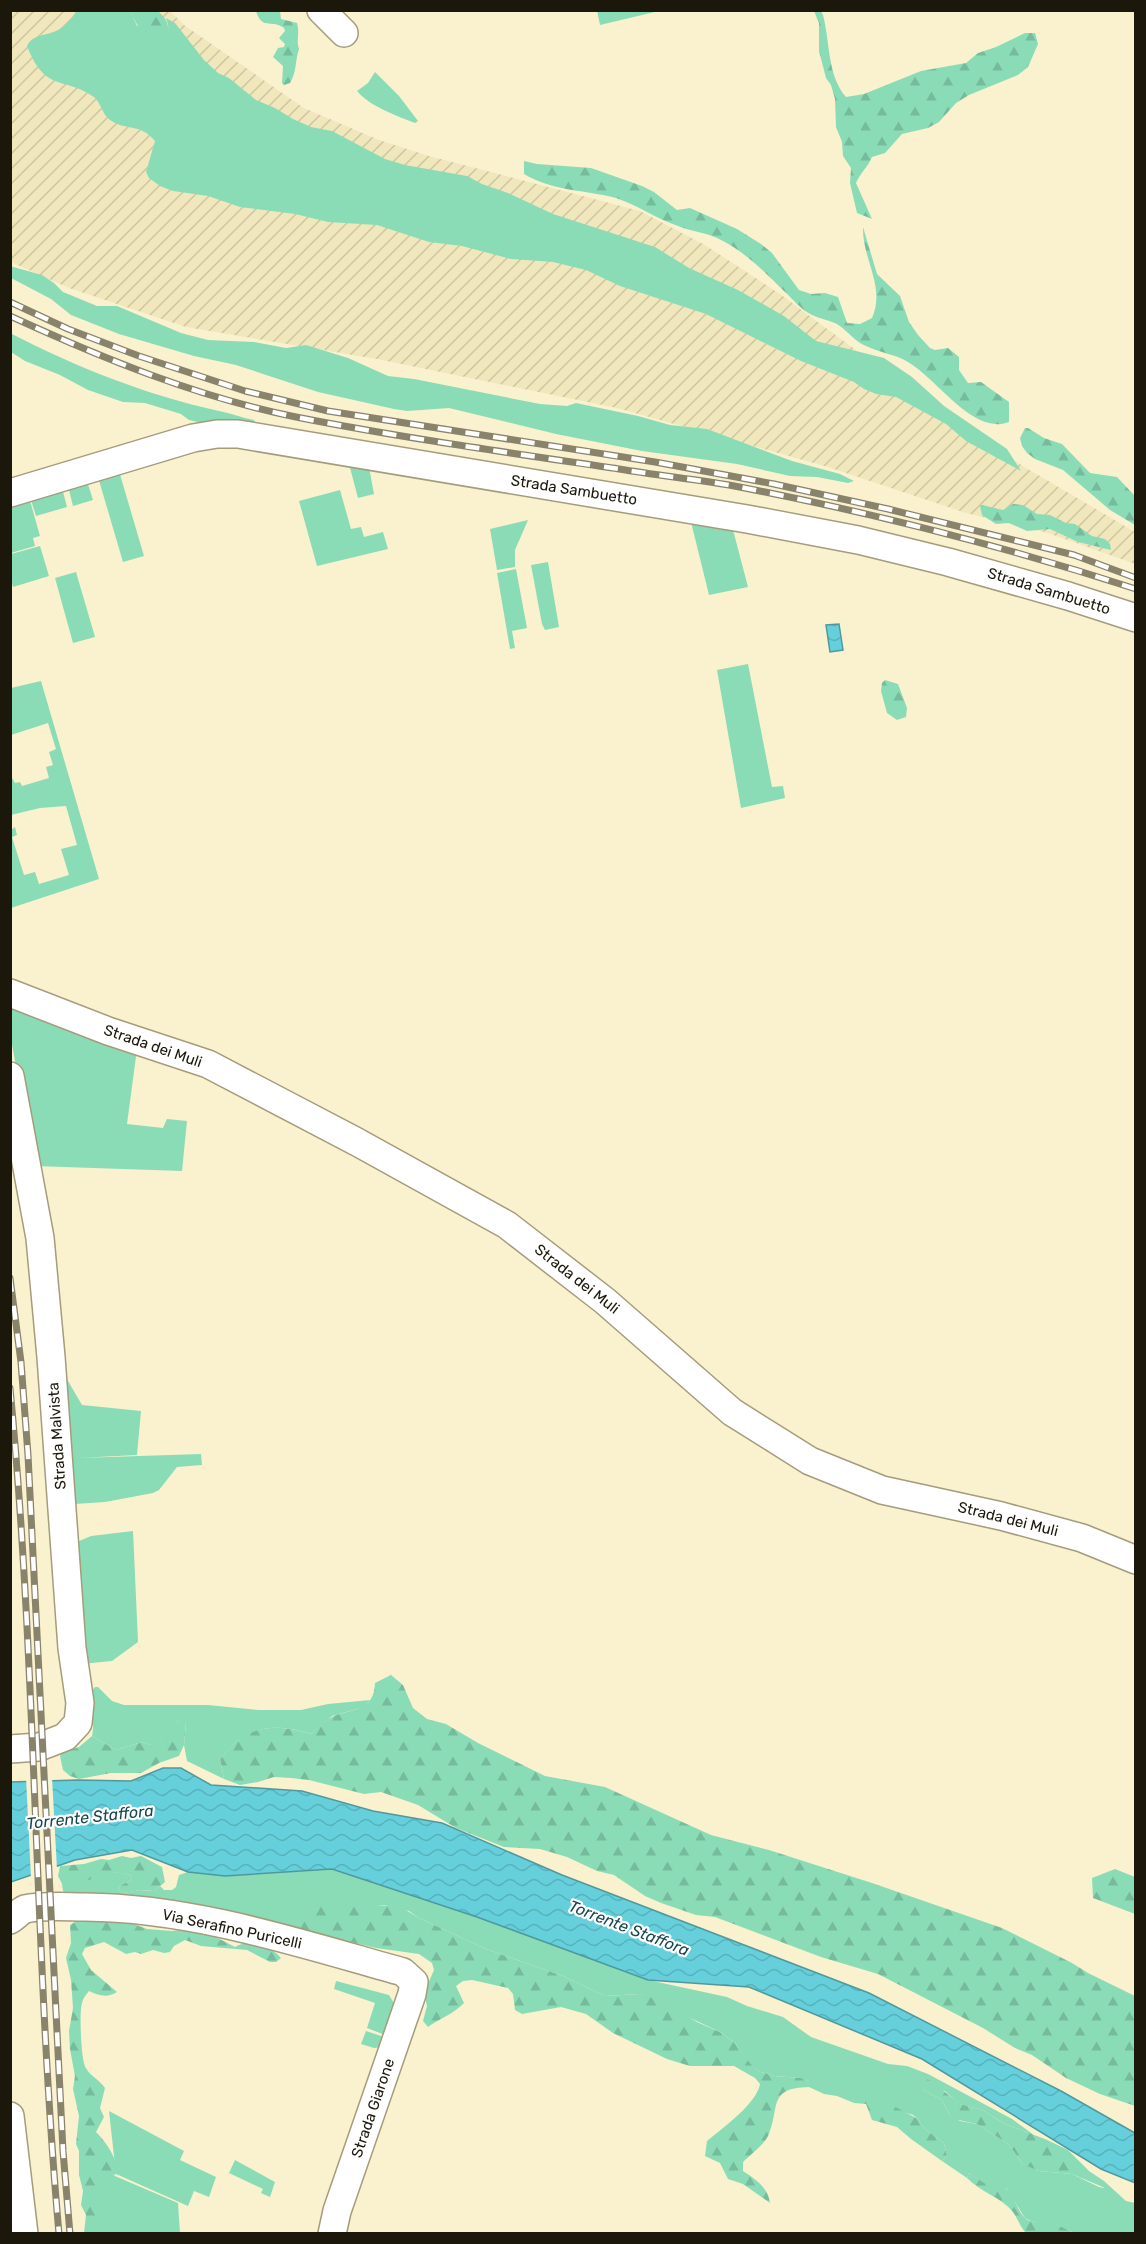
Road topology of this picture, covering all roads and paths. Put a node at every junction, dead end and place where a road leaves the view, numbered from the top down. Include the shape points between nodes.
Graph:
1 (321, 10) edge
2 (344, 33) dead end
3 (10, 493) edge
4 (1136, 618) edge
5 (10, 993) edge
6 (10, 1076) edge
7 (1136, 1560) edge
8 (10, 1749) edge
9 (10, 1920) edge
10 (414, 1982) joint
11 (10, 2116) edge
12 (24, 2234) edge
13 (332, 2234) edge

1 - 2 street
3 - 4 street, Strada Sambuetto via 193,438 238,434 858,540 959,565
5 - 7 street, Strada dei Muli via 208,1064 507,1225 605,1301 732,1412 810,1461 882,1490 1082,1538
6 - 8 street, Strada Malvista via 40,1238 72,1648 80,1703 78,1723 65,1737 39,1746
9 - 10 street, Via Serafino Puricelli via 23,1910 57,1906 178,1914 403,1972
10 - 13 street, Strada Giarone
11 - 12 street

